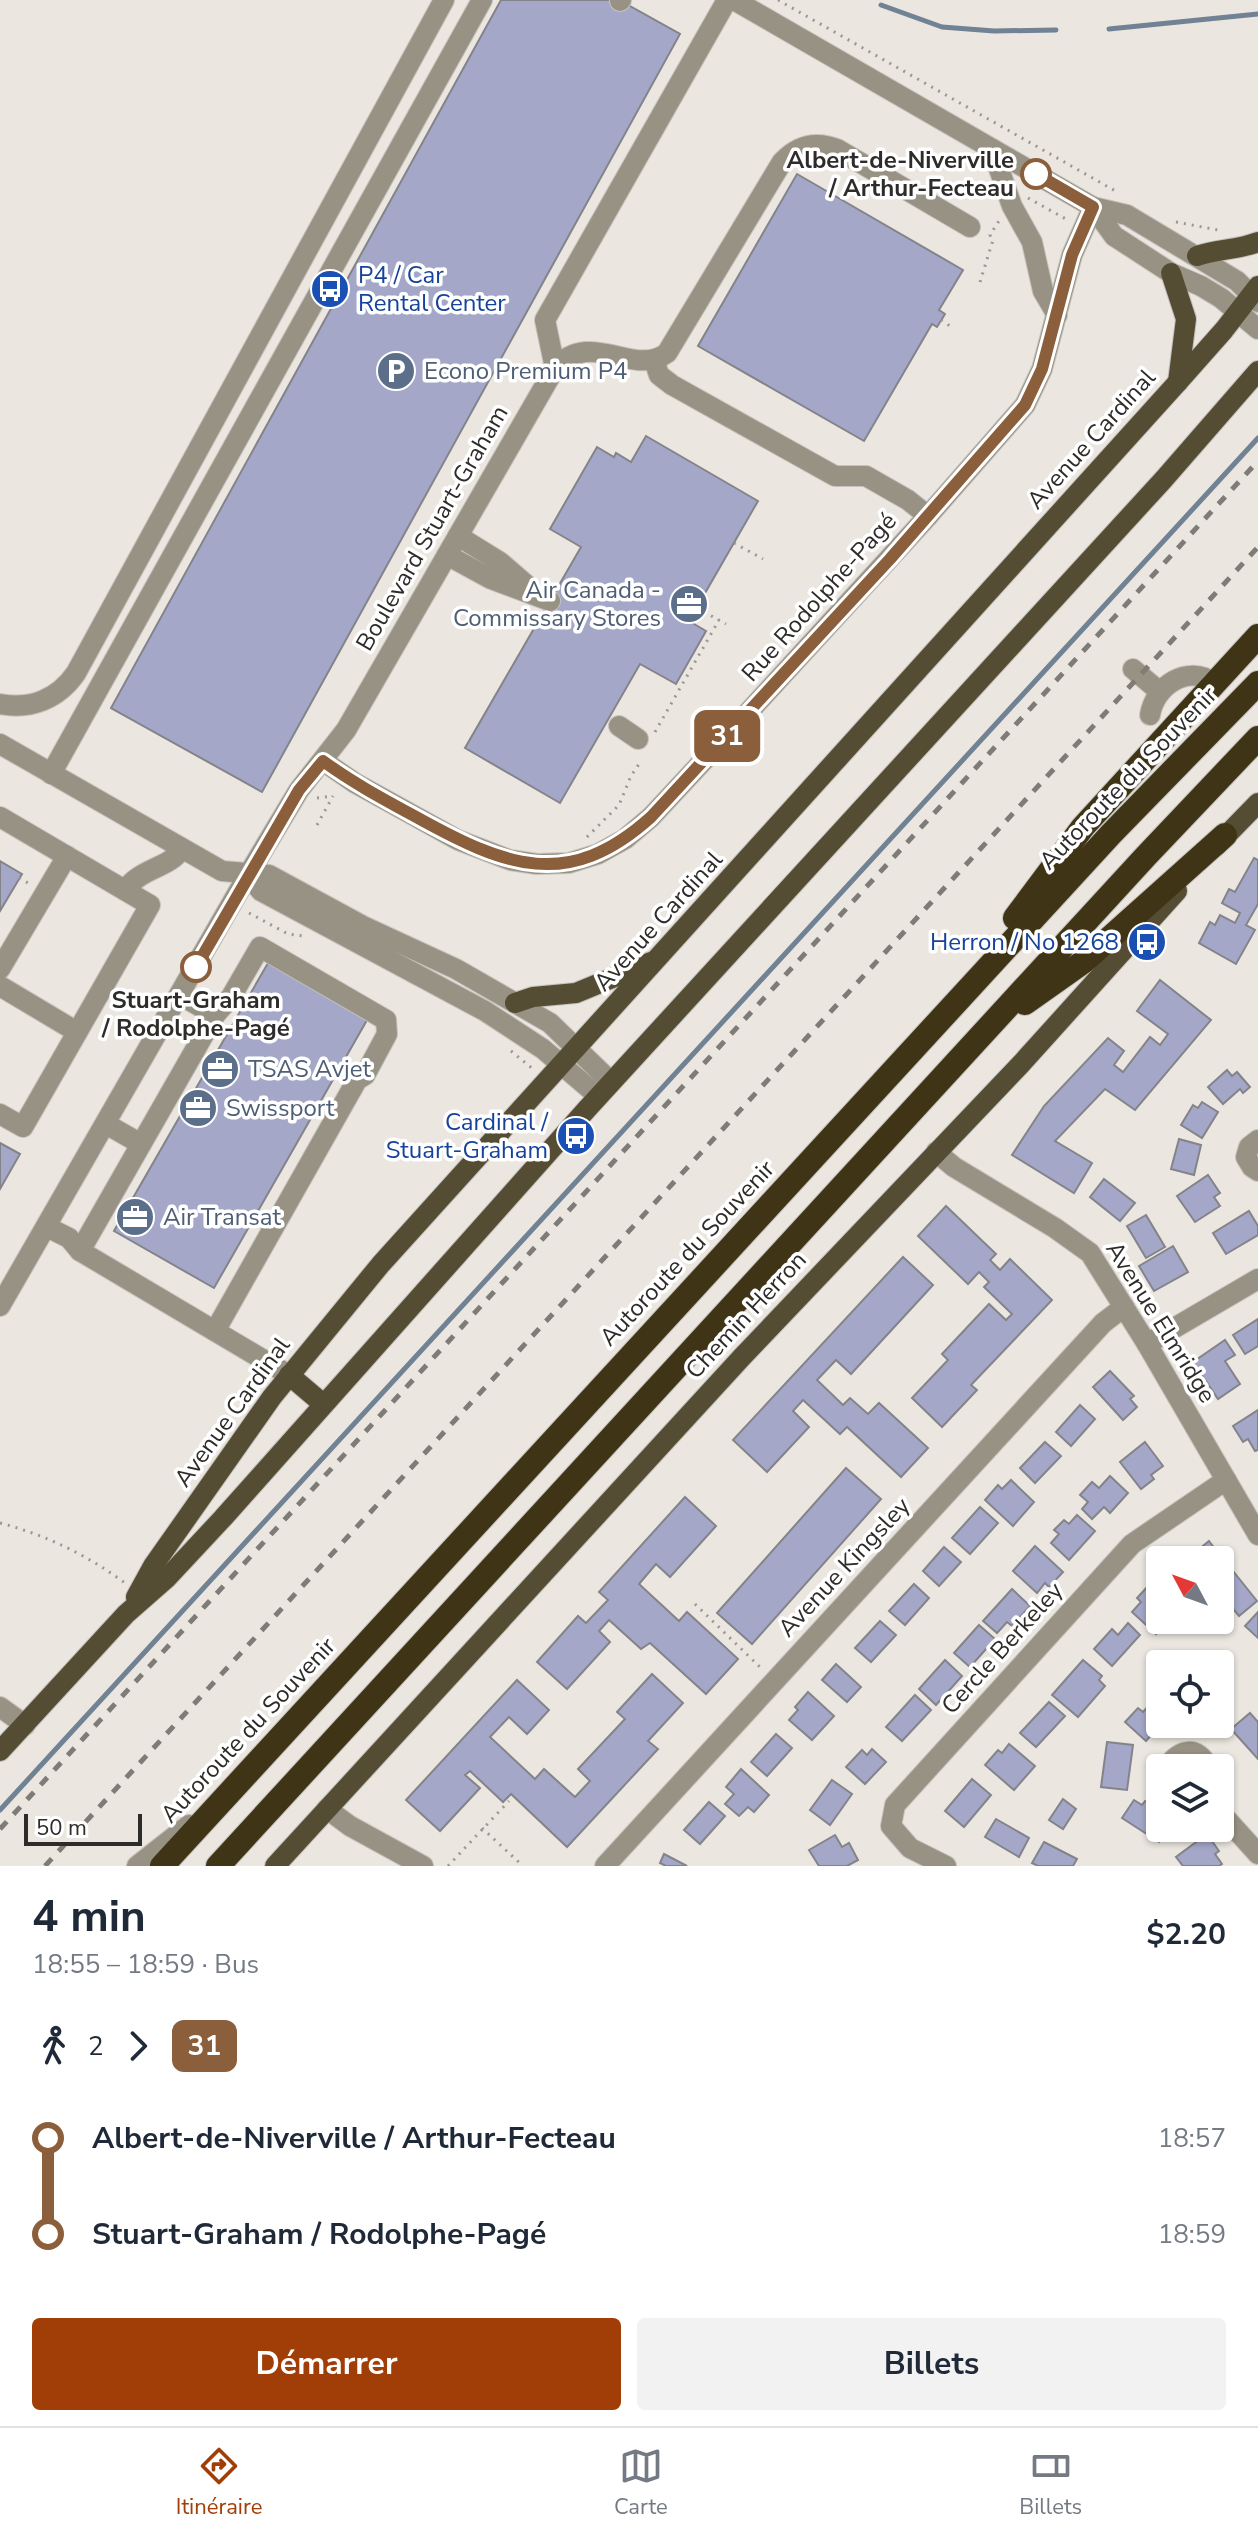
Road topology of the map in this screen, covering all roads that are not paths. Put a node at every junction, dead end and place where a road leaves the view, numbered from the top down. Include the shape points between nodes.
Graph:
1 (444, 0) edge
2 (482, 0) edge
3 (727, 0) edge
4 (734, 0) edge
5 (992, 149) junction
6 (1093, 207) junction
7 (970, 227) dead end
8 (1258, 242) edge
9 (1197, 256) junction
10 (1171, 273) junction
11 (1256, 294) edge
12 (1238, 312) junction
13 (1057, 315) junction
14 (1258, 329) edge
15 (654, 360) junction
16 (555, 368) junction
17 (1258, 371) edge
18 (1178, 382) junction
19 (928, 516) junction
20 (453, 546) junction
21 (544, 598) dead end
22 (1257, 637) edge
23 (1133, 669) dead end
24 (1214, 683) junction
25 (1258, 683) edge
26 (1160, 692) junction
27 (0, 704) edge
28 (1150, 715) dead end
29 (619, 726) dead end
30 (1258, 738) edge
31 (644, 740) road end
32 (0, 744) edge
33 (323, 761) junction
34 (51, 774) junction
35 (1258, 803) edge
36 (0, 817) edge
37 (1225, 835) junction
38 (182, 849) junction
39 (67, 856) junction
40 (248, 875) junction
41 (125, 890) junction
42 (658, 959) junction
43 (0, 969) edge
44 (0, 986) edge
45 (180, 995) junction
46 (515, 1003) junction
47 (215, 1015) junction
48 (937, 1023) junction
49 (77, 1032) junction
50 (985, 1032) junction
51 (568, 1057) junction
52 (604, 1089) junction
53 (0, 1114) edge
54 (106, 1124) junction
55 (1258, 1140) edge
56 (141, 1144) junction
57 (936, 1152) junction
58 (1258, 1171) edge
59 (47, 1227) junction
60 (80, 1251) junction
61 (1258, 1279) edge
62 (0, 1306) edge
63 (1124, 1307) junction
64 (215, 1331) junction
65 (1147, 1344) junction
66 (289, 1375) junction
67 (322, 1403) junction
68 (1226, 1480) junction
69 (1250, 1502) edge
70 (1258, 1535) edge
71 (126, 1614) junction
72 (0, 1707) edge
73 (25, 1725) junction
74 (0, 1751) edge
75 (226, 1796) junction
76 (327, 1809) junction
77 (1234, 1827) edge
78 (1258, 1854) edge
79 (137, 1866) edge
80 (162, 1866) edge
81 (218, 1866) edge
82 (275, 1866) edge
83 (423, 1866) edge
84 (605, 1866) edge
85 (946, 1866) edge

1 - 27 street via 76,673 49,699 17,707
2 - 34 street
3 - 16 street via 545,320
4 - 5 street
5 - 6 street
5 - 13 street via 1012,206 1032,242 1043,291
6 - 9 street via 1127,215
6 - 10 street via 1114,236
6 - 13 street, Rue Rodolphe-Pagé via 1072,255
7 - 15 street via 829,146 802,147 782,162 673,346
8 - 9 main road
9 - 11 street
10 - 12 street
10 - 18 main road via 1186,319
11 - 12 main road, Avenue Cardinal
12 - 14 street
12 - 18 main road, Avenue Cardinal
13 - 19 street, Rue Rodolphe-Pagé via 1025,405
15 - 16 street via 576,352
15 - 19 street via 659,375 672,385 835,476 866,476
16 - 20 street, Boulevard Stuart-Graham
17 - 52 main road, Avenue Cardinal
18 - 42 main road, Avenue Cardinal
19 - 33 street, Rue Rodolphe-Pagé via 651,817 618,844 585,860 537,864 479,850
20 - 21 street
20 - 33 street, Boulevard Stuart-Graham
22 - 24 highway
23 - 26 street
24 - 26 street via 1201,676 1183,677
24 - 48 highway via 1083,827
25 - 48 highway, Autoroute du Souvenir via 1142,800
26 - 28 street
29 - 31 street
30 - 50 highway
32 - 34 street
33 - 40 street via 299,790
34 - 38 street
35 - 37 main road, Chemin Herron
36 - 39 street
37 - 50 highway via 1083,962
37 - 57 main road, Chemin Herron
38 - 40 street via 222,871
38 - 41 street via 172,860 137,876
39 - 41 street
39 - 43 street
40 - 45 street
40 - 46 street via 269,875
40 - 51 street via 261,891
41 - 49 street via 150,905
42 - 46 main road via 576,993
42 - 51 main road, Avenue Cardinal
44 - 49 street
45 - 47 street
45 - 54 street
46 - 51 street via 558,1030
47 - 56 street
47 - 64 street via 260,947 386,1020 387,1034
48 - 75 highway, Autoroute du Souvenir
49 - 53 street via 23,1127
50 - 81 highway
51 - 52 street
51 - 66 main road, Avenue Cardinal
52 - 67 main road, Avenue Cardinal
54 - 56 street
54 - 59 street
55 - 58 street via 1246,1157
56 - 60 street
57 - 63 street, Avenue Elmridge via 1081,1245
57 - 76 main road, Chemin Herron
59 - 60 street via 69,1238
59 - 62 street
60 - 64 street
61 - 65 street
63 - 65 street, Avenue Elmridge
63 - 84 street, Avenue Kingsley via 1103,1323
64 - 66 street
65 - 68 street, Avenue Elmridge
66 - 67 main road
66 - 71 main road, Avenue Cardinal via 153,1566
67 - 71 main road, Avenue Cardinal via 223,1518
68 - 69 street, Avenue Elmridge
68 - 85 street, Cercle Berkeley via 1132,1544 895,1805 891,1826 910,1848
69 - 70 street, Avenue Elmridge
71 - 73 main road, Avenue Cardinal
72 - 73 street
73 - 74 main road, Avenue Cardinal
75 - 79 street
75 - 80 highway, Autoroute du Souvenir
76 - 82 main road, Chemin Herron
76 - 83 street
77 - 78 street

